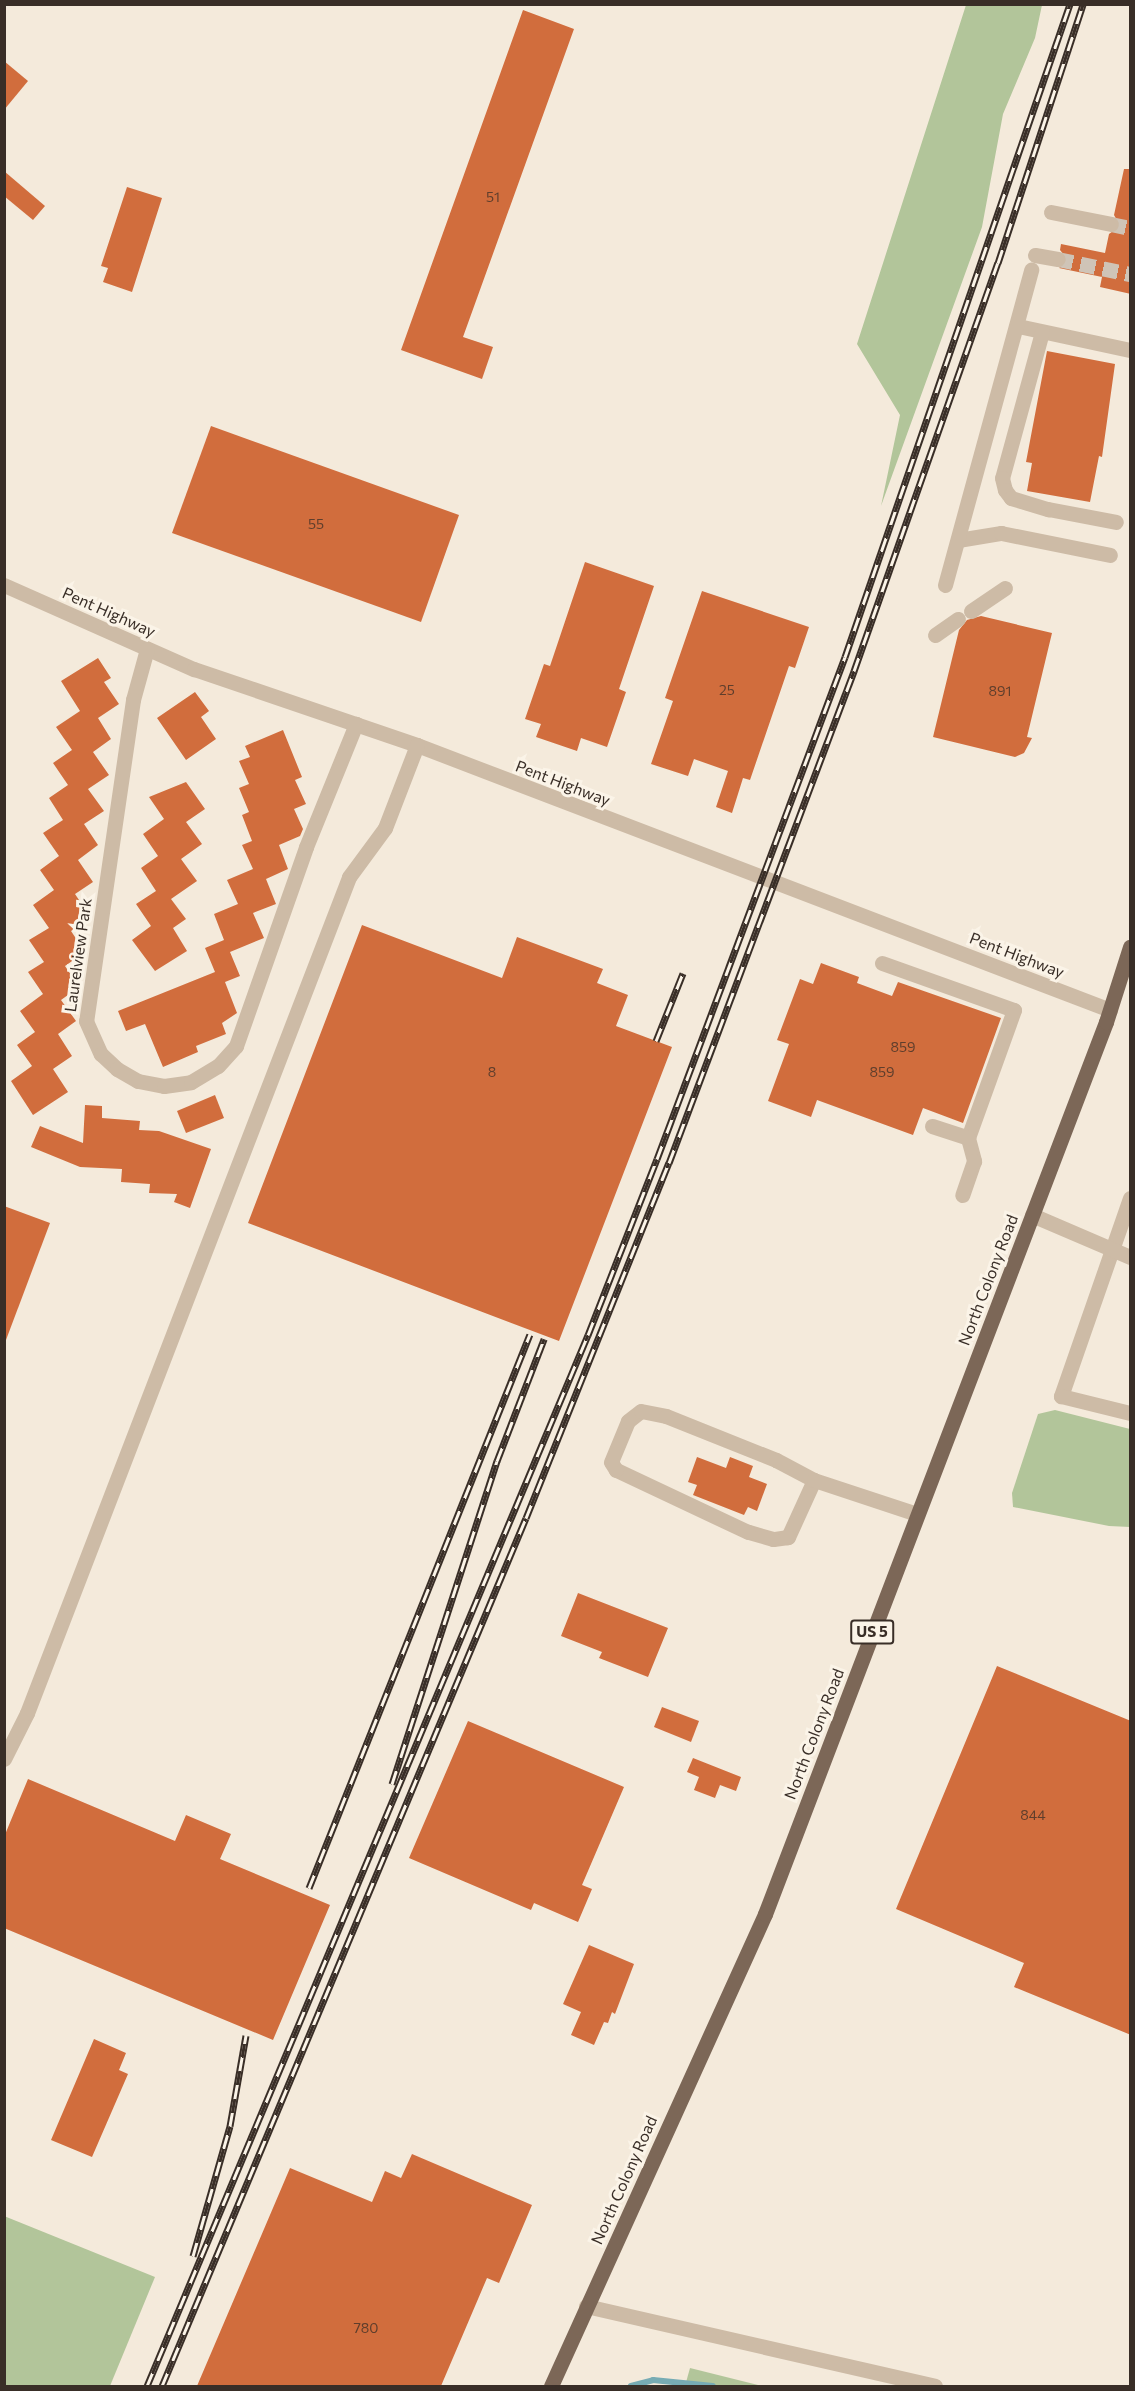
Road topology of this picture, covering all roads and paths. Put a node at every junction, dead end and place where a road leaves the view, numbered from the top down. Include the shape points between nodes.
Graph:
1 (1051, 212) dead end
2 (1112, 224) tunnel mouth
3 (1035, 255) dead end
4 (1058, 259) tunnel mouth
5 (1031, 270) dead end
6 (1018, 326) junction
7 (1042, 332) junction
8 (1131, 350) edge
9 (981, 458) junction
10 (1005, 467) junction
11 (1116, 522) dead end
12 (958, 540) junction
13 (1110, 555) dead end
14 (4, 585) edge
15 (945, 585) dead end
16 (1005, 588) dead end
17 (935, 635) dead end
18 (147, 649) junction
19 (356, 724) junction
20 (417, 745) junction
21 (1131, 947) edge
22 (882, 963) dead end
23 (1110, 1010) junction
24 (932, 1126) dead end
25 (968, 1138) junction
26 (962, 1195) dead end
27 (1131, 1198) edge
28 (1032, 1215) junction
29 (1112, 1250) junction
30 (1131, 1257) edge
31 (1131, 1413) edge
32 (814, 1480) junction
33 (917, 1514) junction
34 (4, 1759) edge
35 (586, 2306) junction
36 (551, 2386) edge
37 (935, 2386) edge

1 - 2 street
3 - 4 street
5 - 6 street
6 - 7 street
6 - 9 street
7 - 8 street
7 - 10 street
9 - 10 street
9 - 12 street
10 - 11 street via 1002,478 1011,498
12 - 13 street via 1001,533
12 - 15 street
14 - 18 street, Pent Highway
16 - 17 street
18 - 19 street, Pent Highway
18 - 19 street, Laurelview Park via 133,700 86,1021 101,1054 138,1081 164,1086 190,1082 218,1066 236,1046 306,848
19 - 20 street, Pent Highway
20 - 23 street, Pent Highway
20 - 34 street via 385,828 349,877 27,1713
21 - 23 main road, North Colony Road / US 5
22 - 25 street via 1014,1010
23 - 28 main road, North Colony Road / US 5
24 - 25 street
25 - 26 street via 974,1161
27 - 29 street
28 - 29 street
28 - 33 main road, North Colony Road / US 5
29 - 30 street
29 - 31 street via 1061,1396
32 - 32 street via 776,1460 677,1420 641,1411 628,1421 611,1462 616,1470 748,1532 773,1539 788,1537
32 - 33 street
33 - 35 main road, North Colony Road / US 5 via 765,1914
35 - 36 main road, North Colony Road / US 5
35 - 37 street

